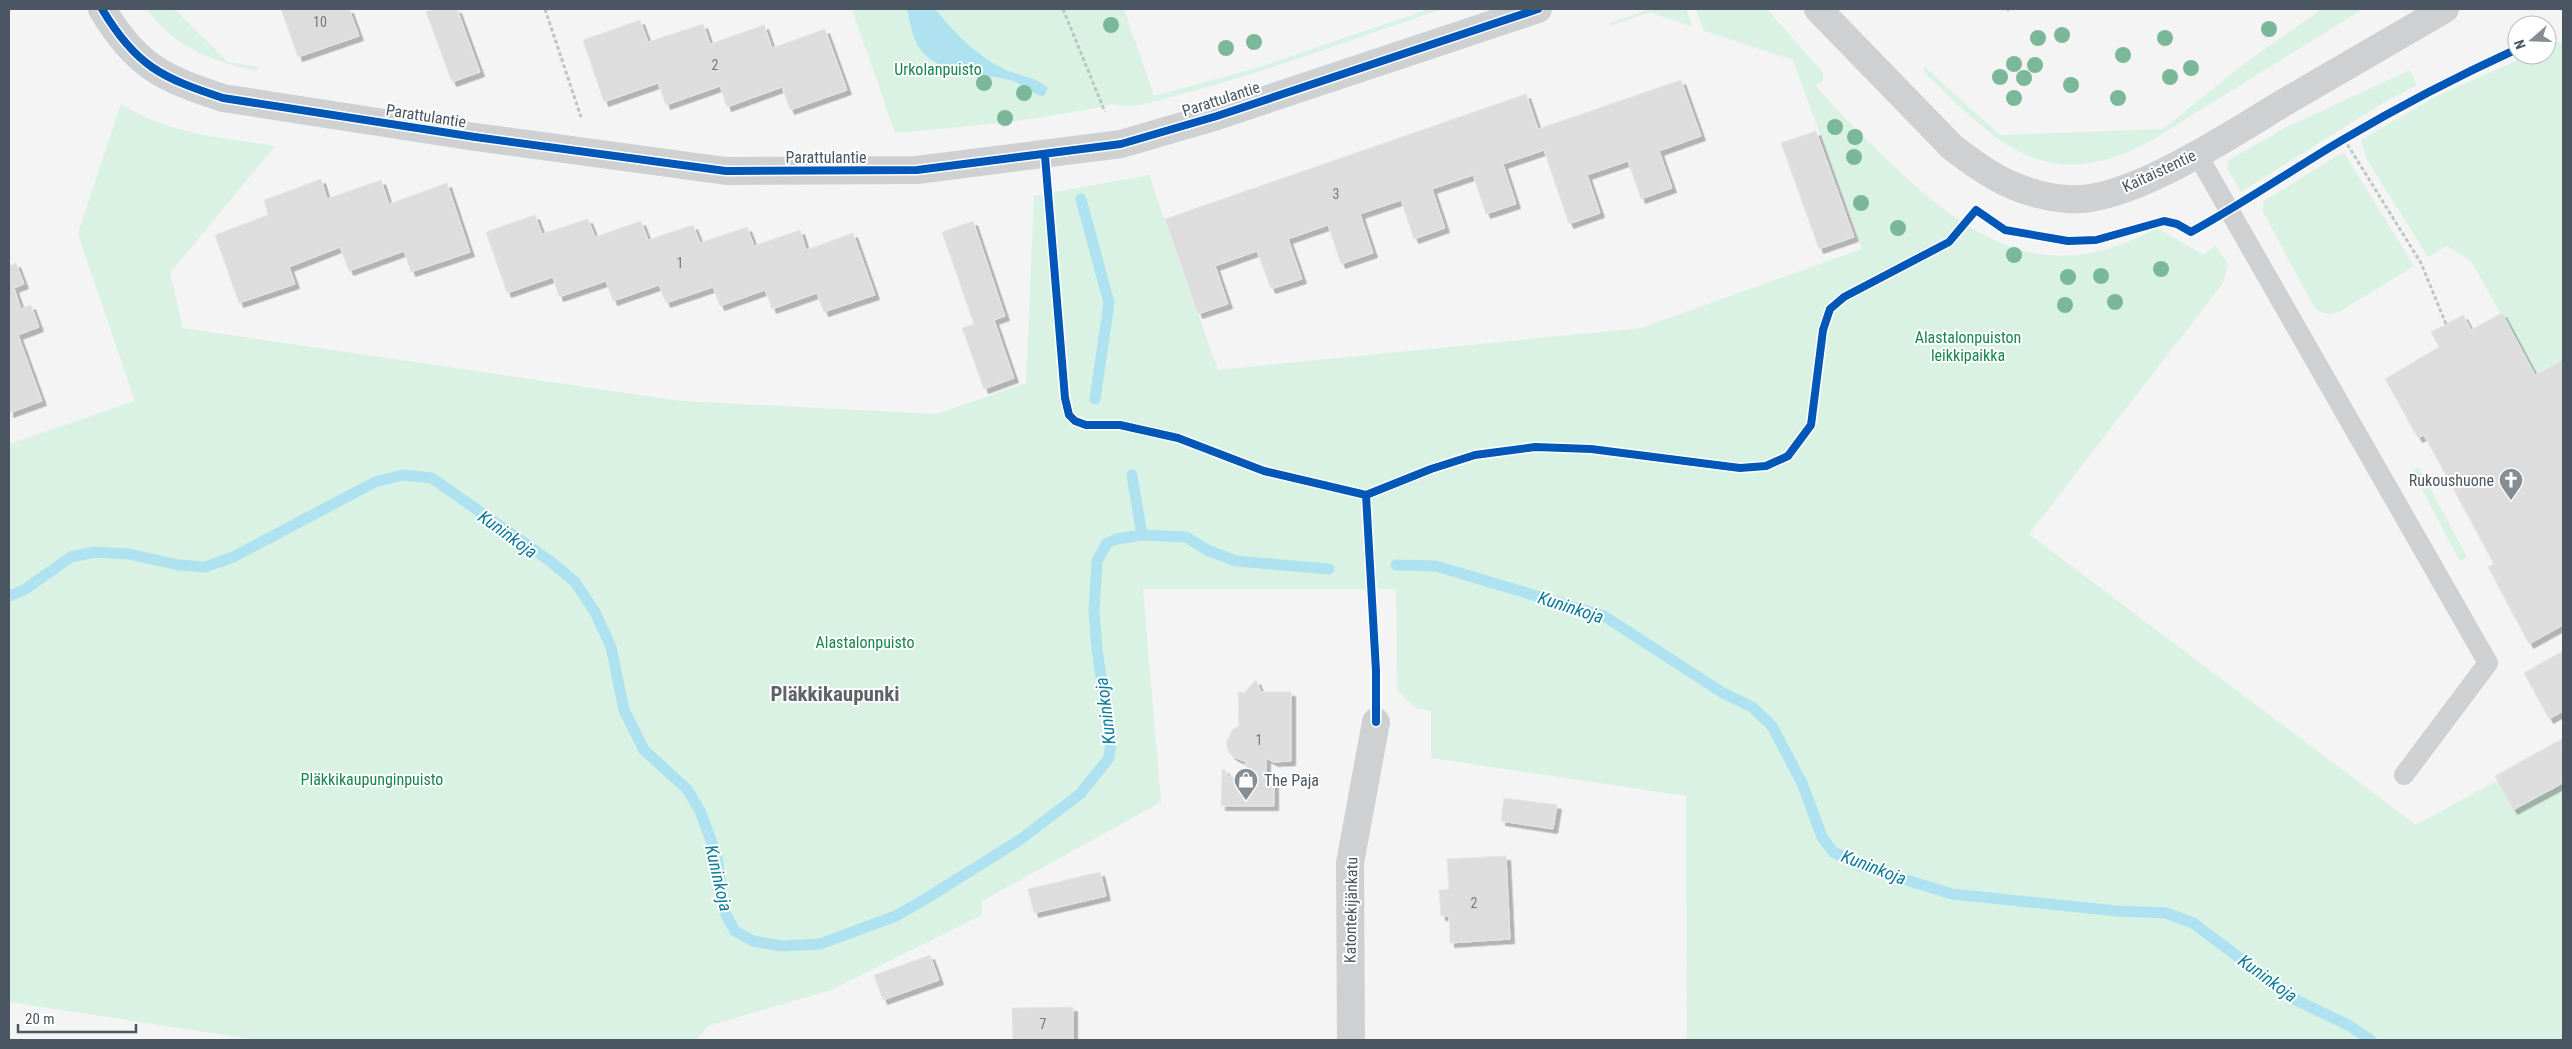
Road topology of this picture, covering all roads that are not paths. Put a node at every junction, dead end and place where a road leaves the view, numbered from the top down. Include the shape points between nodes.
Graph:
1 (102, 9) edge
2 (1538, 9) edge
3 (1818, 9) edge
4 (2445, 9) edge
5 (2197, 154) junction
6 (1376, 722) dead end
7 (2404, 775) dead end
8 (1351, 1040) edge

1 - 2 street, Parattulantie via 118,34 159,74 223,98 474,138 726,171 917,170 1121,144 1217,116
3 - 5 street, Kaitaistentie via 1952,147 2001,182 2068,200 2106,195
4 - 5 street, Kaitaistentie
5 - 7 lane via 2488,663
6 - 8 street, Katontekijänkatu via 1350,863

